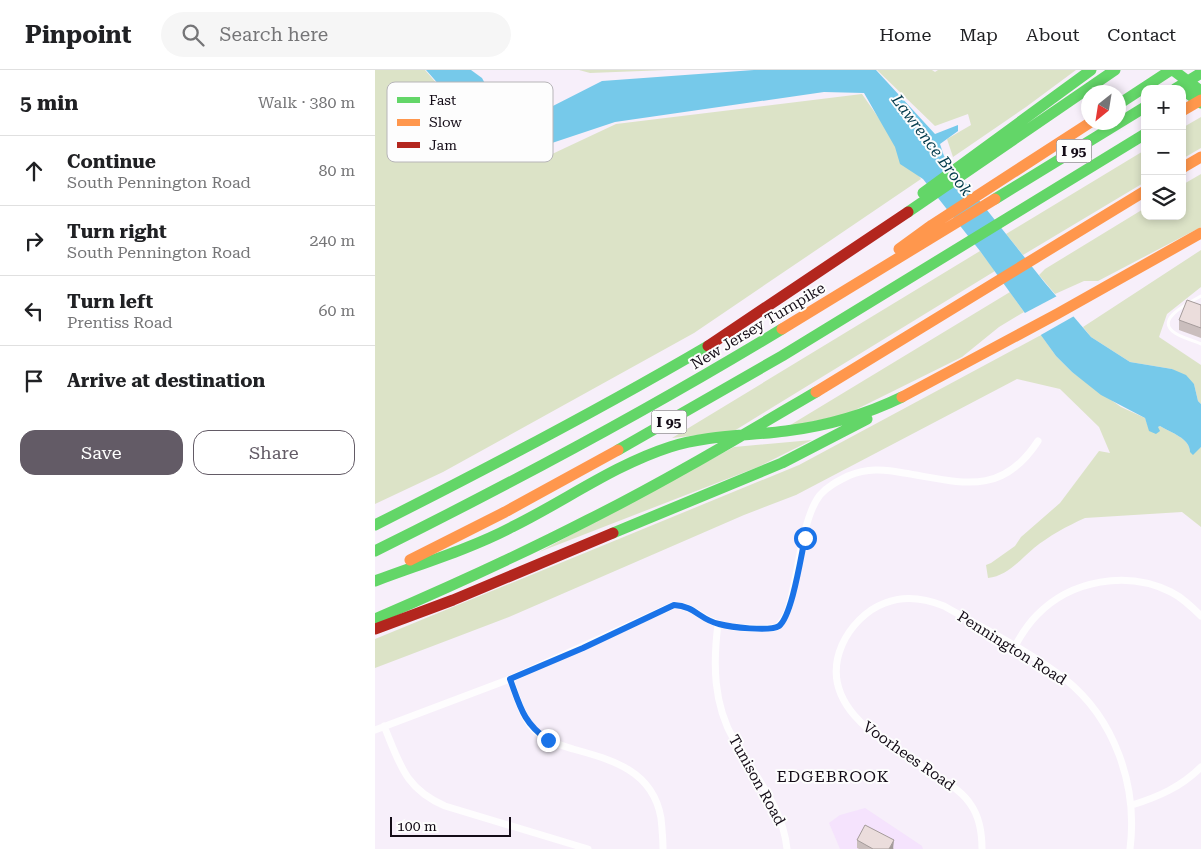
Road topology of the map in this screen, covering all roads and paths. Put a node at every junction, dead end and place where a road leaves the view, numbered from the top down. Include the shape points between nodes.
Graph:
1 (1091, 70) edge
2 (1115, 70) edge
3 (1159, 70) edge
4 (1172, 70) edge
5 (1201, 73) edge
6 (1177, 85) edge
7 (1182, 85) edge
8 (1201, 91) edge
9 (1186, 92) edge
10 (1126, 100) edge
11 (1201, 101) edge
12 (1141, 109) edge
13 (1186, 109) edge
14 (1081, 128) edge
15 (1141, 136) edge
16 (1201, 157) edge
17 (975, 160) junction
18 (1186, 166) edge
19 (1141, 193) edge
20 (935, 229) junction
21 (1201, 233) edge
22 (1201, 296) edge
23 (1201, 344) edge
24 (943, 375) junction
25 (1038, 441) dead end
26 (375, 526) edge
27 (375, 551) edge
28 (375, 577) edge
29 (375, 581) edge
30 (1201, 616) edge
31 (375, 619) edge
32 (718, 624) junction
33 (375, 629) edge
34 (847, 635) joint
35 (1015, 646) junction
36 (510, 679) junction
37 (384, 726) junction
38 (375, 730) edge
39 (1201, 767) edge
40 (1132, 805) junction
41 (588, 849) edge
42 (663, 849) edge
43 (787, 849) edge
44 (983, 849) edge
45 (1130, 849) edge

1 - 17 highway
2 - 17 highway
3 - 6 highway
4 - 8 highway
4 - 10 highway
5 - 7 highway
9 - 11 highway
11 - 13 highway
12 - 20 highway, New Jersey Turnpike / I 95 via 1002,194
14 - 20 highway via 994,185
15 - 28 highway, I 95 via 740,382 486,522
16 - 18 highway
17 - 26 highway, New Jersey Turnpike via 843,258 717,341 506,459
19 - 31 highway via 759,426 617,505 485,570
20 - 27 highway, New Jersey Turnpike / I 95 via 877,271 720,366 517,480
21 - 24 highway via 1090,297
22 - 23 lane via 1172,314 1168,321 1174,333
24 - 29 highway via 873,409 833,424 678,445 637,460 511,528
24 - 33 highway via 782,462 453,600
25 - 32 street via 1020,465 1007,474 980,483 881,469 851,475 829,487 813,506 783,622 772,628
30 - 35 street via 1190,604 1156,586 1135,581 1095,582 1080,586 1051,603 1025,629
32 - 36 street via 694,610 674,605
32 - 43 street, Tunison Road via 715,672 723,716 773,803 785,833
34 - 35 street, Pennington Road via 868,612 899,599 913,598 944,606
34 - 44 street, Voorhees Road via 836,668 843,699 851,712 869,732 957,790 971,805 977,818
35 - 40 street, Pennington Road via 1066,680 1095,711 1107,728 1127,775
36 - 37 street
36 - 42 street via 524,716 540,734 559,745 620,764 644,782 652,793 661,818
37 - 38 street
37 - 41 street via 402,770 411,783 432,801
39 - 40 street via 1179,786
40 - 45 street, Pennington Road

